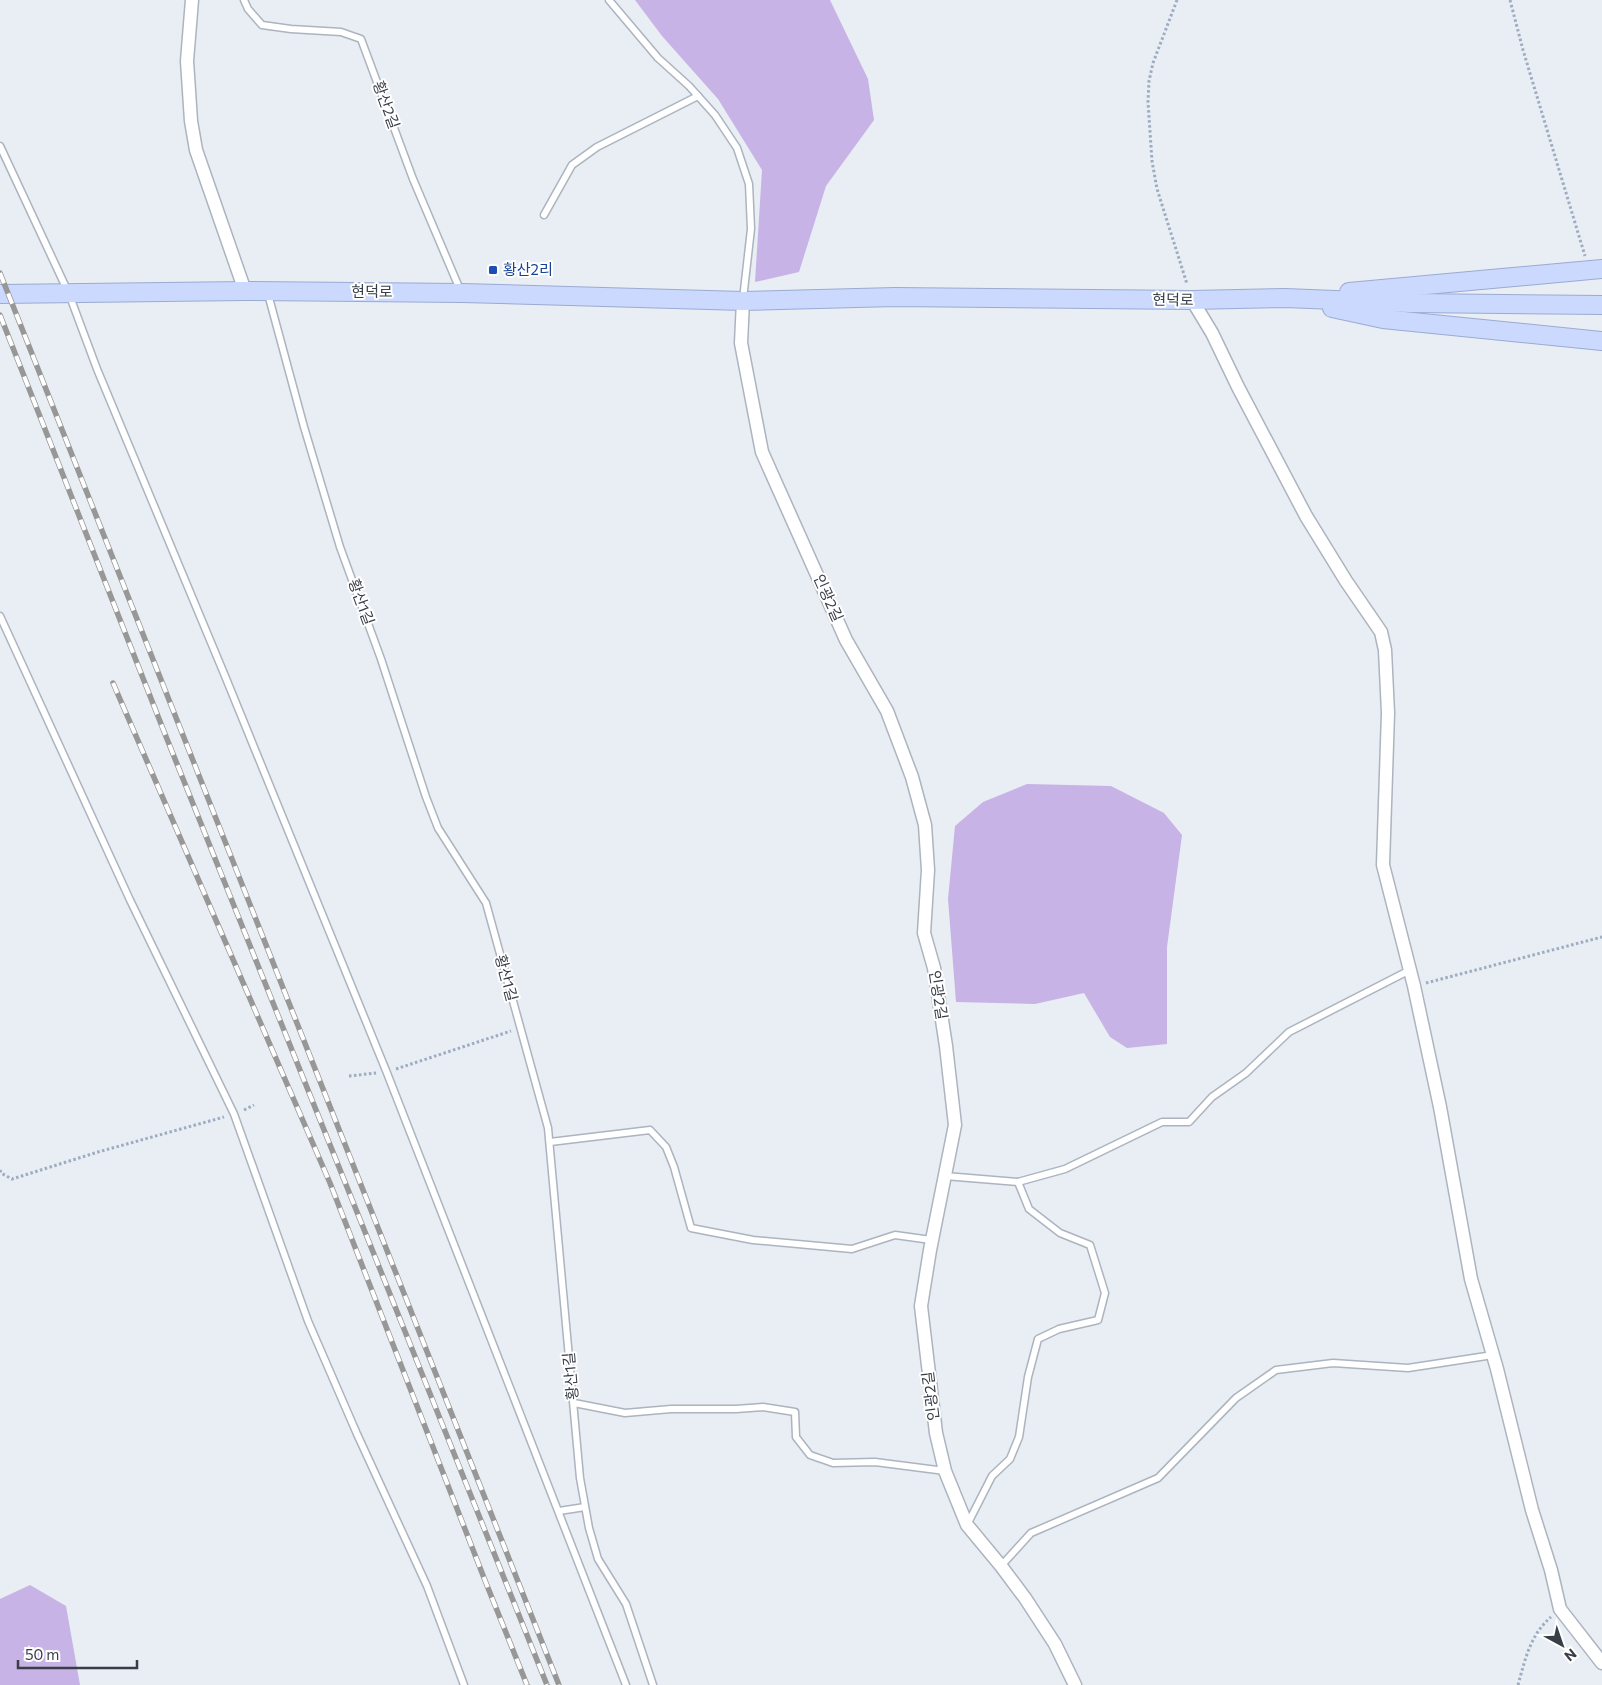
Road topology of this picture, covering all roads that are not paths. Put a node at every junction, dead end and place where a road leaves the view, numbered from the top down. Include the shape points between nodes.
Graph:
1 (192, 0) edge
2 (244, 0) edge
3 (609, 0) edge
4 (698, 96) junction
5 (0, 146) edge
6 (544, 215) dead end
7 (1596, 269) edge
8 (245, 291) junction
9 (267, 292) junction
10 (462, 293) junction
11 (0, 294) edge
12 (69, 294) junction
13 (1285, 298) junction
14 (1192, 300) junction
15 (743, 301) junction
16 (1602, 305) edge
17 (1602, 341) edge
18 (0, 616) edge
19 (1410, 970) junction
20 (550, 1142) junction
21 (945, 1176) junction
22 (1018, 1182) junction
23 (932, 1240) junction
24 (1493, 1355) junction
25 (574, 1403) junction
26 (946, 1471) junction
27 (585, 1507) junction
28 (559, 1511) junction
29 (967, 1525) junction
30 (1001, 1566) junction
31 (1602, 1663) edge
32 (464, 1685) edge
33 (626, 1685) edge
34 (653, 1685) edge
35 (1075, 1685) edge

1 - 8 street via 187,61 194,140
2 - 10 lane, 황산2길 via 262,25 341,32 361,39 413,179
3 - 4 lane via 658,58
4 - 6 lane via 597,148 572,165
4 - 15 lane via 737,148 749,184 751,229
5 - 12 lane
7 - 13 street
8 - 9 street, 현덕로
8 - 12 street, 현덕로
9 - 10 street, 현덕로
9 - 20 lane, 황산1길 via 340,547 382,659 426,797 438,828 486,903
10 - 15 street, 현덕로
11 - 12 street, 현덕로
12 - 28 lane via 386,1073
13 - 14 street, 현덕로
13 - 16 street, 현덕로
13 - 17 street via 1383,319
14 - 15 street, 현덕로 via 895,297
14 - 19 street via 1306,516 1381,632 1388,713 1383,865
15 - 21 street, 인광2길 via 741,343 762,452 846,640 887,711 912,777 925,825 928,870 924,934 934,968 955,1125
18 - 32 lane via 130,900 234,1114 308,1321 356,1434 428,1586
19 - 22 lane via 1289,1032 1246,1073 1212,1097 1189,1122 1162,1122 1065,1169
19 - 24 street via 1442,1117 1471,1279
20 - 23 lane via 650,1130 666,1147 691,1228 753,1240 852,1249 895,1235
20 - 25 lane, 황산1길
21 - 22 lane
21 - 23 street, 인광2길
22 - 29 lane via 1029,1209 1060,1233 1090,1245 1105,1293 1098,1320 1059,1329 1038,1339 1028,1377 1019,1437 1010,1459 992,1476
23 - 26 street, 인광2길 via 921,1306 936,1433
24 - 30 lane via 1408,1368 1333,1363 1276,1370 1236,1398 1158,1478 1031,1533
24 - 31 street via 1560,1609
25 - 26 lane via 625,1413 763,1407 795,1412 796,1437 810,1455 833,1463 874,1462
25 - 27 lane, 황산1길
26 - 29 street, 인광2길
27 - 28 lane
27 - 34 lane, 황산1길 via 598,1559 626,1604
28 - 33 lane
29 - 30 street, 인광2길
30 - 35 street, 인광2길 via 1055,1644

